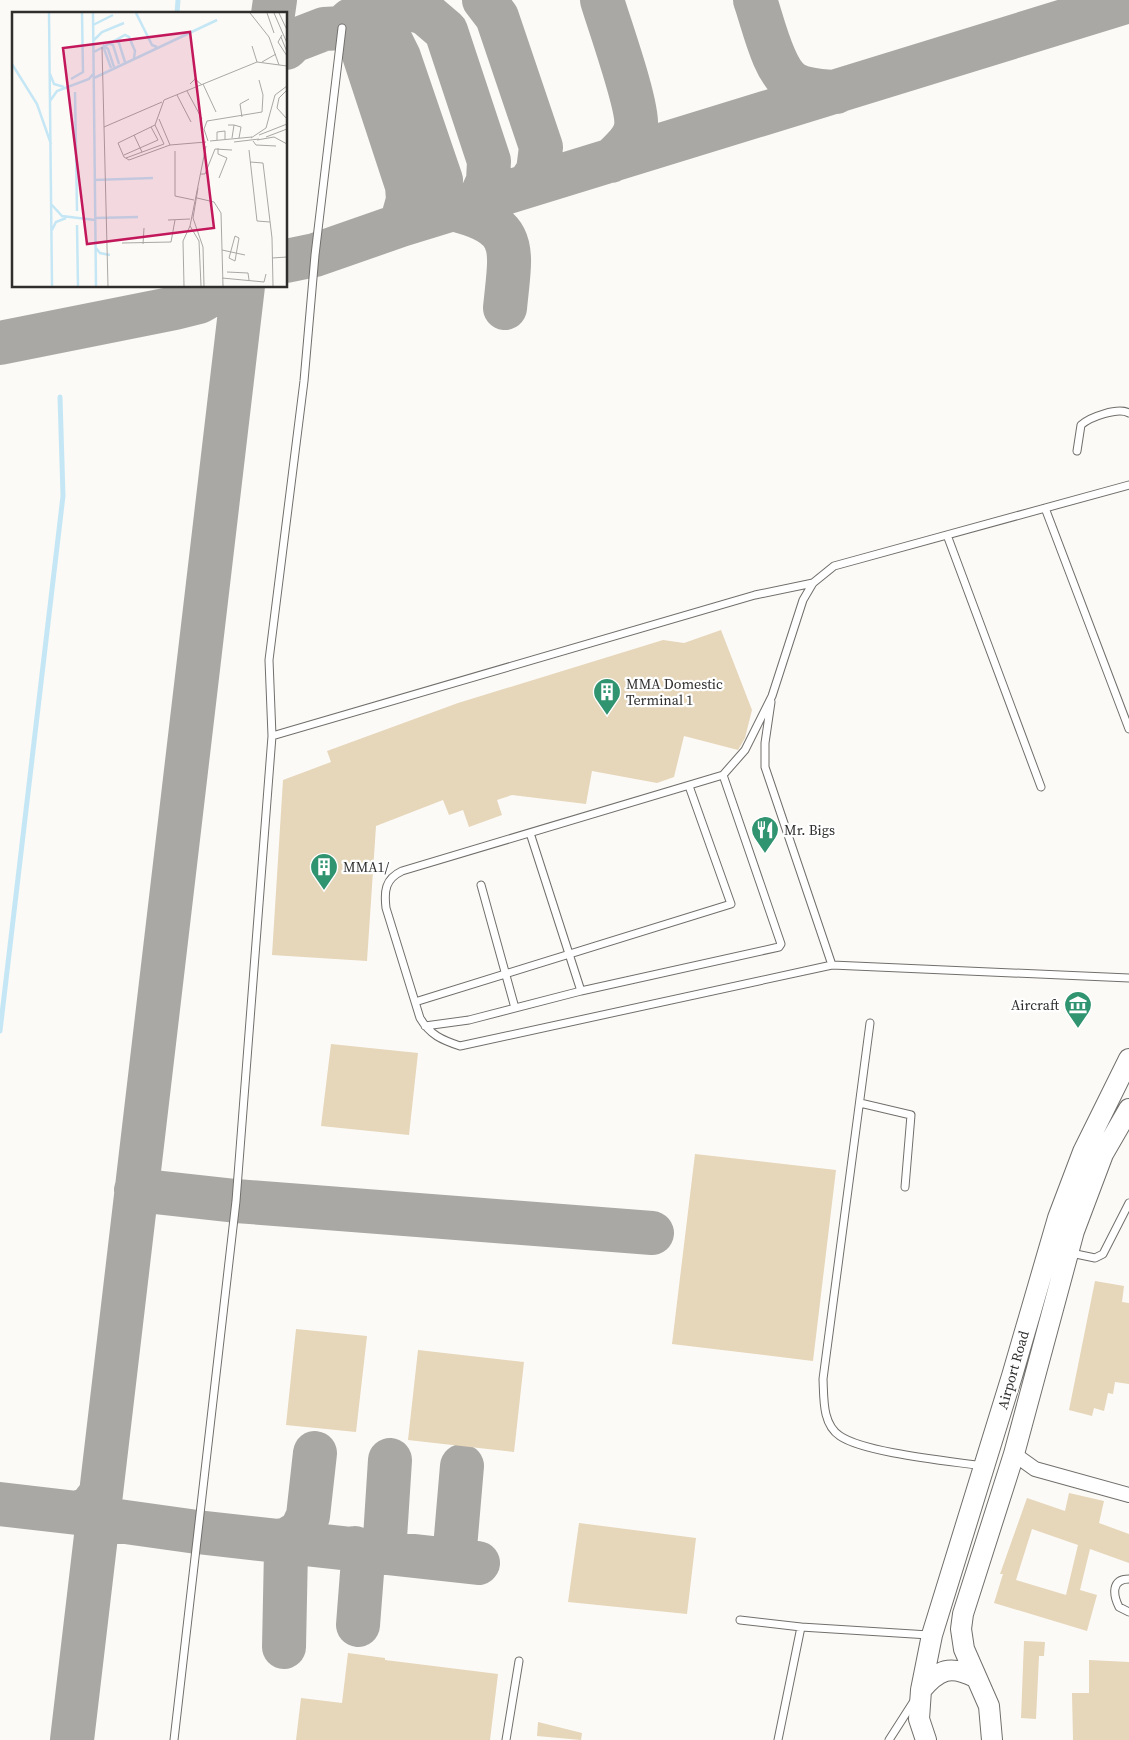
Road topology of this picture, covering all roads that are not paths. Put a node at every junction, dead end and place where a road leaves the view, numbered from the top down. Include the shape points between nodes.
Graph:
1 (342, 28) dead end
2 (1129, 413) edge
3 (1078, 451) dead end
4 (1129, 485) edge
5 (1045, 508) junction
6 (947, 535) junction
7 (813, 583) junction
8 (772, 696) junction
9 (1129, 729) edge
10 (272, 736) junction
11 (723, 775) junction
12 (690, 786) junction
13 (1040, 787) dead end
14 (530, 833) junction
15 (481, 885) dead end
16 (569, 954) junction
17 (832, 965) junction
18 (506, 974) junction
19 (1129, 978) edge
20 (582, 991) junction
21 (415, 1002) junction
22 (515, 1008) junction
23 (870, 1023) dead end
24 (425, 1026) junction
25 (1129, 1060) edge
26 (860, 1103) junction
27 (1129, 1109) edge
28 (905, 1187) dead end
29 (1129, 1202) edge
30 (1068, 1252) junction
31 (1014, 1454) junction
32 (984, 1466) junction
33 (1129, 1494) edge
34 (1129, 1579) edge
35 (1129, 1612) edge
36 (740, 1620) dead end
37 (801, 1627) junction
38 (932, 1635) junction
39 (520, 1661) dead end
40 (975, 1676) junction
41 (921, 1690) junction
42 (991, 1739) edge
43 (174, 1740) edge
44 (506, 1740) edge
45 (778, 1740) edge
46 (889, 1740) edge
47 (926, 1740) edge

1 - 10 lane via 304,381 269,660
2 - 3 lane via 1118,411 1085,421 1081,425
4 - 5 lane
5 - 6 lane
5 - 9 lane
6 - 7 lane via 834,566
6 - 13 lane
7 - 8 lane via 803,600
7 - 10 lane via 754,595
8 - 11 lane via 745,750
8 - 17 lane via 765,744 766,767
10 - 43 lane via 236,1201
11 - 12 lane
11 - 20 lane via 781,944
12 - 14 lane
12 - 16 lane via 731,904
14 - 16 lane
14 - 21 lane via 402,871 386,884 386,908
15 - 18 lane
16 - 18 lane
16 - 20 lane
17 - 19 lane
17 - 24 lane via 460,1046 438,1039
18 - 21 lane
18 - 22 lane
20 - 22 lane
21 - 24 lane
22 - 24 lane via 469,1020
23 - 26 lane
25 - 32 main road, Airport Road via 1083,1152 1058,1218
26 - 28 lane via 911,1115
26 - 32 lane via 823,1379 827,1418 839,1436 865,1446
27 - 30 main road, Airport Road via 1103,1154
29 - 30 lane via 1103,1254 1095,1258
30 - 31 main road, Airport Road
31 - 33 street via 1035,1469
31 - 40 main road, Airport Road via 963,1614 964,1648
32 - 38 main road, Airport Road
34 - 35 lane via 1116,1584 1114,1591 1119,1607
36 - 37 lane
37 - 38 lane
37 - 45 lane
38 - 41 main road, Airport Road
39 - 44 lane
40 - 41 main road via 955,1670 942,1671
40 - 42 main road, Airport Road via 989,1706
41 - 46 lane
41 - 47 main road, Airport Road via 919,1719

